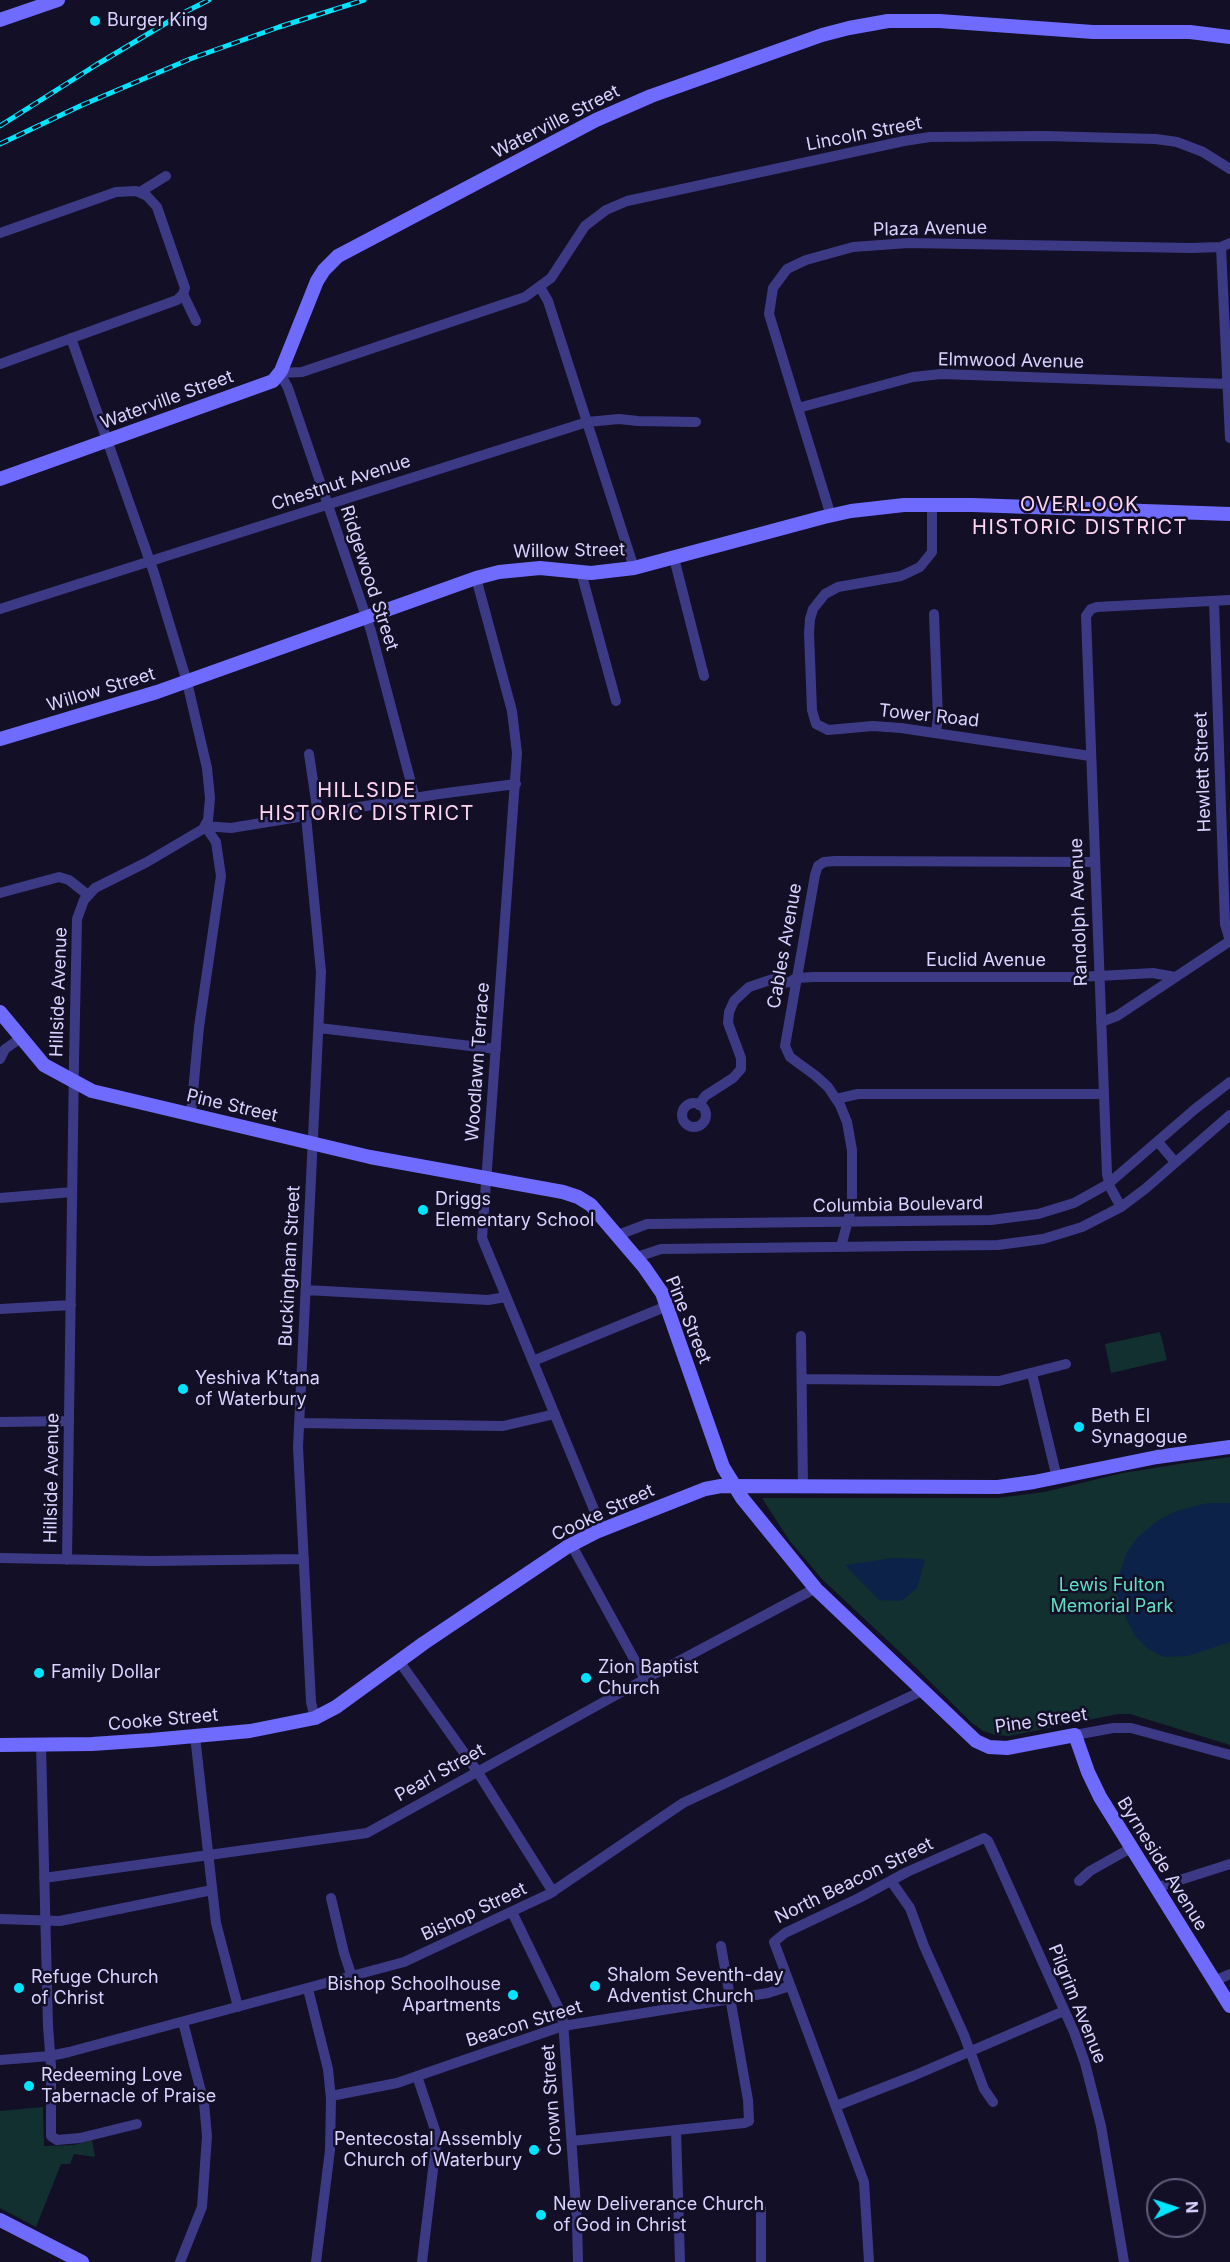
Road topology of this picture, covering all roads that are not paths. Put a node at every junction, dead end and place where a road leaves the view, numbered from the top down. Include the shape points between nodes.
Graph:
1 (58, 0) edge
2 (0, 20) edge
3 (1230, 37) edge
4 (1230, 169) edge
5 (166, 176) dead end
6 (140, 192) junction
7 (0, 233) edge
8 (1225, 245) edge
9 (540, 287) junction
10 (183, 294) junction
11 (195, 321) dead end
12 (71, 338) junction
13 (0, 363) edge
14 (280, 373) junction
15 (1228, 384) junction
16 (798, 408) junction
17 (587, 422) junction
18 (696, 422) dead end
19 (1230, 438) edge
20 (107, 440) junction
21 (0, 479) edge
22 (328, 505) junction
23 (932, 505) junction
24 (1230, 514) edge
25 (831, 516) junction
26 (674, 558) junction
27 (150, 562) junction
28 (634, 568) junction
29 (581, 572) junction
30 (476, 578) junction
31 (1230, 600) edge
32 (1214, 601) junction
33 (0, 609) edge
34 (934, 614) dead end
35 (366, 617) junction
36 (704, 676) dead end
37 (188, 682) junction
38 (616, 701) dead end
39 (936, 732) junction
40 (0, 739) edge
41 (309, 754) dead end
42 (1090, 756) junction
43 (516, 784) junction
44 (1225, 792) edge
45 (415, 798) junction
46 (318, 814) junction
47 (306, 816) junction
48 (205, 826) junction
49 (1094, 862) junction
50 (0, 893) edge
51 (88, 895) junction
52 (1230, 941) edge
53 (1099, 975) junction
54 (796, 978) junction
55 (1175, 978) junction
56 (0, 1012) edge
57 (1101, 1022) junction
58 (319, 1028) junction
59 (21, 1038) junction
60 (496, 1049) junction
61 (0, 1059) edge
62 (73, 1082) junction
63 (1230, 1082) edge
64 (1104, 1094) junction
65 (836, 1099) junction
66 (699, 1105) dead end
67 (191, 1114) junction
68 (1230, 1115) edge
69 (1158, 1142) junction
70 (312, 1143) junction
71 (1175, 1162) junction
72 (486, 1178) junction
73 (1108, 1184) junction
74 (72, 1192) junction
75 (0, 1198) edge
76 (1121, 1207) junction
77 (849, 1222) junction
78 (618, 1235) junction
79 (841, 1247) junction
80 (637, 1257) junction
81 (306, 1290) junction
82 (506, 1297) junction
83 (70, 1305) junction
84 (667, 1306) junction
85 (0, 1309) edge
86 (801, 1336) dead end
87 (533, 1361) junction
88 (1066, 1364) dead end
89 (1032, 1374) junction
90 (802, 1379) junction
91 (555, 1414) junction
92 (69, 1421) junction
93 (0, 1422) edge
94 (299, 1423) junction
95 (1230, 1447) edge
96 (1057, 1478) junction
97 (733, 1486) junction
98 (803, 1487) junction
99 (602, 1529) junction
100 (571, 1544) junction
101 (0, 1558) edge
102 (67, 1560) junction
103 (304, 1560) junction
104 (816, 1588) junction
105 (399, 1661) junction
106 (645, 1679) junction
107 (922, 1690) junction
108 (315, 1718) junction
109 (195, 1736) junction
110 (1075, 1736) junction
111 (41, 1744) junction
112 (0, 1745) edge
113 (1230, 1755) edge
114 (477, 1771) junction
115 (985, 1838) joint
116 (1131, 1848) junction
117 (208, 1855) junction
118 (1230, 1864) edge
119 (44, 1878) junction
120 (891, 1881) junction
121 (1079, 1881) dead end
122 (1155, 1888) junction
123 (212, 1890) junction
124 (553, 1892) junction
125 (331, 1899) dead end
126 (512, 1912) junction
127 (0, 1919) edge
128 (45, 1920) junction
129 (721, 1946) dead end
130 (1230, 1974) edge
131 (352, 1977) junction
132 (1215, 1981) junction
133 (790, 1986) junction
134 (308, 1989) junction
135 (729, 1998) junction
136 (1230, 2006) edge
137 (238, 2007) junction
138 (1064, 2010) junction
139 (183, 2022) junction
140 (563, 2026) junction
141 (969, 2052) junction
142 (50, 2056) junction
143 (0, 2060) edge
144 (417, 2076) junction
145 (331, 2096) junction
146 (993, 2102) dead end
147 (836, 2106) junction
148 (137, 2124) dead end
149 (676, 2130) junction
150 (572, 2141) junction
151 (761, 2208) dead end
152 (0, 2220) edge
153 (82, 2262) edge
154 (180, 2262) edge
155 (316, 2262) edge
156 (422, 2262) edge
157 (578, 2262) edge
158 (680, 2262) edge
159 (761, 2262) edge
160 (868, 2262) edge
161 (1124, 2262) edge

1 - 2 street
3 - 14 street, Waterville Street via 909,20 863,25 812,39 612,112 343,254 329,264 317,281
4 - 9 street, Lincoln Street via 1203,152 1156,139 930,136 627,201 606,210 585,226 551,278
5 - 6 street
6 - 7 street via 116,192
6 - 10 street via 153,200 160,212 185,283
8 - 15 street
8 - 16 street, Plaza Avenue via 1191,248 908,243 853,247 806,260 787,269 773,288 769,314
9 - 14 street via 519,299 314,369
9 - 17 street via 549,301
10 - 11 street
10 - 12 street via 169,303
12 - 13 street
12 - 20 street
14 - 20 street, Waterville Street via 269,382
14 - 22 street, Ridgewood Street
15 - 16 street, Elmwood Avenue via 941,374 913,377
15 - 19 street
16 - 25 street, Plaza Avenue
17 - 18 street, Chestnut Avenue
17 - 22 street, Chestnut Avenue
17 - 28 street
20 - 21 street, Waterville Street
20 - 27 street
22 - 27 street, Chestnut Avenue
22 - 35 street, Ridgewood Street
23 - 24 street, Willow Street
23 - 25 street, Willow Street via 876,508
23 - 39 street, Tower Road via 933,548 925,563 905,575 846,584 830,591 813,609 809,633 812,710 819,727 832,730 883,726
25 - 26 street, Willow Street
26 - 28 street, Willow Street
26 - 36 street
27 - 33 street, Chestnut Avenue
27 - 37 street
28 - 29 street, Willow Street
29 - 30 street, Willow Street via 540,568
29 - 38 street
30 - 35 street, Willow Street
30 - 43 street, Woodlawn Terrace via 514,720
31 - 32 street
32 - 42 street, Randolph Avenue via 1102,606 1087,613
32 - 44 street, Hewlett Street
34 - 39 street
35 - 37 street, Willow Street
35 - 45 street, Ridgewood Street
37 - 40 street, Willow Street
37 - 48 street via 210,783 210,811
39 - 42 street, Tower Road
41 - 46 street
42 - 49 street, Randolph Avenue
43 - 45 street
43 - 60 street, Woodlawn Terrace
44 - 52 street, Hewlett Street via 1225,924
45 - 46 street
46 - 47 street
47 - 48 street via 231,828
47 - 58 street, Buckingham Street via 321,964
48 - 51 street via 147,862 98,885
48 - 67 street via 216,842 221,876
49 - 53 street, Randolph Avenue
49 - 54 street, Cables Avenue via 824,862 815,875
50 - 51 street via 59,877
51 - 62 street, Hillside Avenue via 76,925
52 - 55 street
53 - 54 street, Euclid Avenue
53 - 55 street, Euclid Avenue via 1153,973
53 - 57 street, Randolph Avenue
54 - 65 street, Cables Avenue via 786,1049
54 - 66 street, Euclid Avenue via 780,976 749,987 734,1001 729,1023 741,1069
55 - 57 street via 1117,1016
56 - 59 street, Pine Street
57 - 64 street, Randolph Avenue
58 - 60 street
58 - 70 street, Buckingham Street
59 - 61 street via 4,1049
59 - 62 street, Pine Street via 44,1065
60 - 72 street, Woodlawn Terrace
62 - 67 street, Pine Street via 99,1093
62 - 74 street, Hillside Avenue
63 - 69 street, Columbia Boulevard
64 - 65 street via 858,1094
64 - 73 street, Randolph Avenue
65 - 77 street, Cables Avenue via 851,1140
67 - 70 street, Pine Street
68 - 71 street
69 - 71 street
69 - 73 street, Columbia Boulevard
70 - 72 street, Pine Street
70 - 81 street, Buckingham Street
71 - 76 street
72 - 78 street, Pine Street via 578,1197 595,1208
72 - 82 street, Woodlawn Terrace via 482,1238
73 - 76 street, Randolph Avenue
73 - 77 street, Columbia Boulevard via 1074,1203 1026,1217
74 - 75 street
74 - 83 street, Hillside Avenue
76 - 79 street via 1074,1230 1016,1244
77 - 78 street, Columbia Boulevard via 647,1224
77 - 79 street, Cables Avenue
78 - 80 street, Pine Street
79 - 80 street via 661,1249
80 - 84 street, Pine Street
81 - 82 street via 492,1300
81 - 94 street, Buckingham Street
82 - 87 street, Woodlawn Terrace
83 - 85 street
83 - 92 street, Hillside Avenue
84 - 87 street
84 - 97 street, Pine Street
86 - 90 street
87 - 91 street, Woodlawn Terrace
88 - 89 street
89 - 90 street via 999,1381
89 - 96 street
90 - 98 street
91 - 94 street via 503,1426
91 - 99 street, Woodlawn Terrace
92 - 93 street
92 - 102 street, Hillside Avenue
94 - 103 street, Buckingham Street
95 - 96 street, Cooke Street via 1157,1457
96 - 98 street, Cooke Street via 986,1488
97 - 98 street, Cooke Street
97 - 99 street, Cooke Street via 705,1489
97 - 104 street, Pine Street
99 - 100 street, Cooke Street
100 - 105 street, Cooke Street
100 - 106 street
101 - 102 street
102 - 103 street
103 - 108 street, Buckingham Street
104 - 106 street, Pearl Street
104 - 107 street, Pine Street
105 - 108 street, Cooke Street
105 - 114 street
106 - 114 street, Pearl Street
107 - 110 street, Pine Street via 971,1738 989,1747 1007,1748
107 - 124 street, Bishop Street via 683,1803
108 - 109 street, Cooke Street
109 - 111 street, Cooke Street
109 - 117 street
110 - 113 street, Pine Street via 1131,1728
110 - 116 street, Byrneside Avenue via 1095,1789
111 - 112 street, Cooke Street
111 - 119 street
114 - 117 street, Pearl Street via 367,1833
114 - 124 street
115 - 120 street, North Beacon Street
115 - 138 street, Pilgrim Avenue
116 - 121 street
116 - 122 street, Byrneside Avenue
117 - 119 street, Pearl Street
117 - 123 street
118 - 122 street
119 - 128 street
120 - 133 street, North Beacon Street via 775,1940
120 - 141 street via 910,1908
122 - 132 street, Byrneside Avenue
123 - 128 street via 60,1921
123 - 137 street via 217,1929
124 - 126 street, Bishop Street
125 - 131 street
126 - 131 street, Bishop Street via 404,1962
126 - 140 street, Crown Street via 558,2007
127 - 128 street
128 - 142 street
129 - 135 street
130 - 132 street
131 - 134 street, Bishop Street
132 - 136 street, Byrneside Avenue
133 - 135 street
133 - 147 street
134 - 137 street, Bishop Street
134 - 145 street
135 - 140 street, Beacon Street
135 - 149 street via 749,2121
137 - 139 street, Bishop Street
138 - 141 street
138 - 161 street, Pilgrim Avenue via 1085,2063 1098,2112
139 - 142 street, Bishop Street
139 - 154 street via 204,2103 207,2136 202,2207
140 - 144 street, Beacon Street
140 - 150 street, Crown Street
141 - 146 street
141 - 147 street
142 - 143 street, Bishop Street
142 - 148 street via 53,2139 80,2138
144 - 145 street, Beacon Street via 392,2085
144 - 156 street via 437,2136
145 - 155 street via 330,2150
147 - 160 street via 864,2182
149 - 150 street
149 - 158 street
150 - 157 street, Crown Street
151 - 159 street
152 - 153 street

